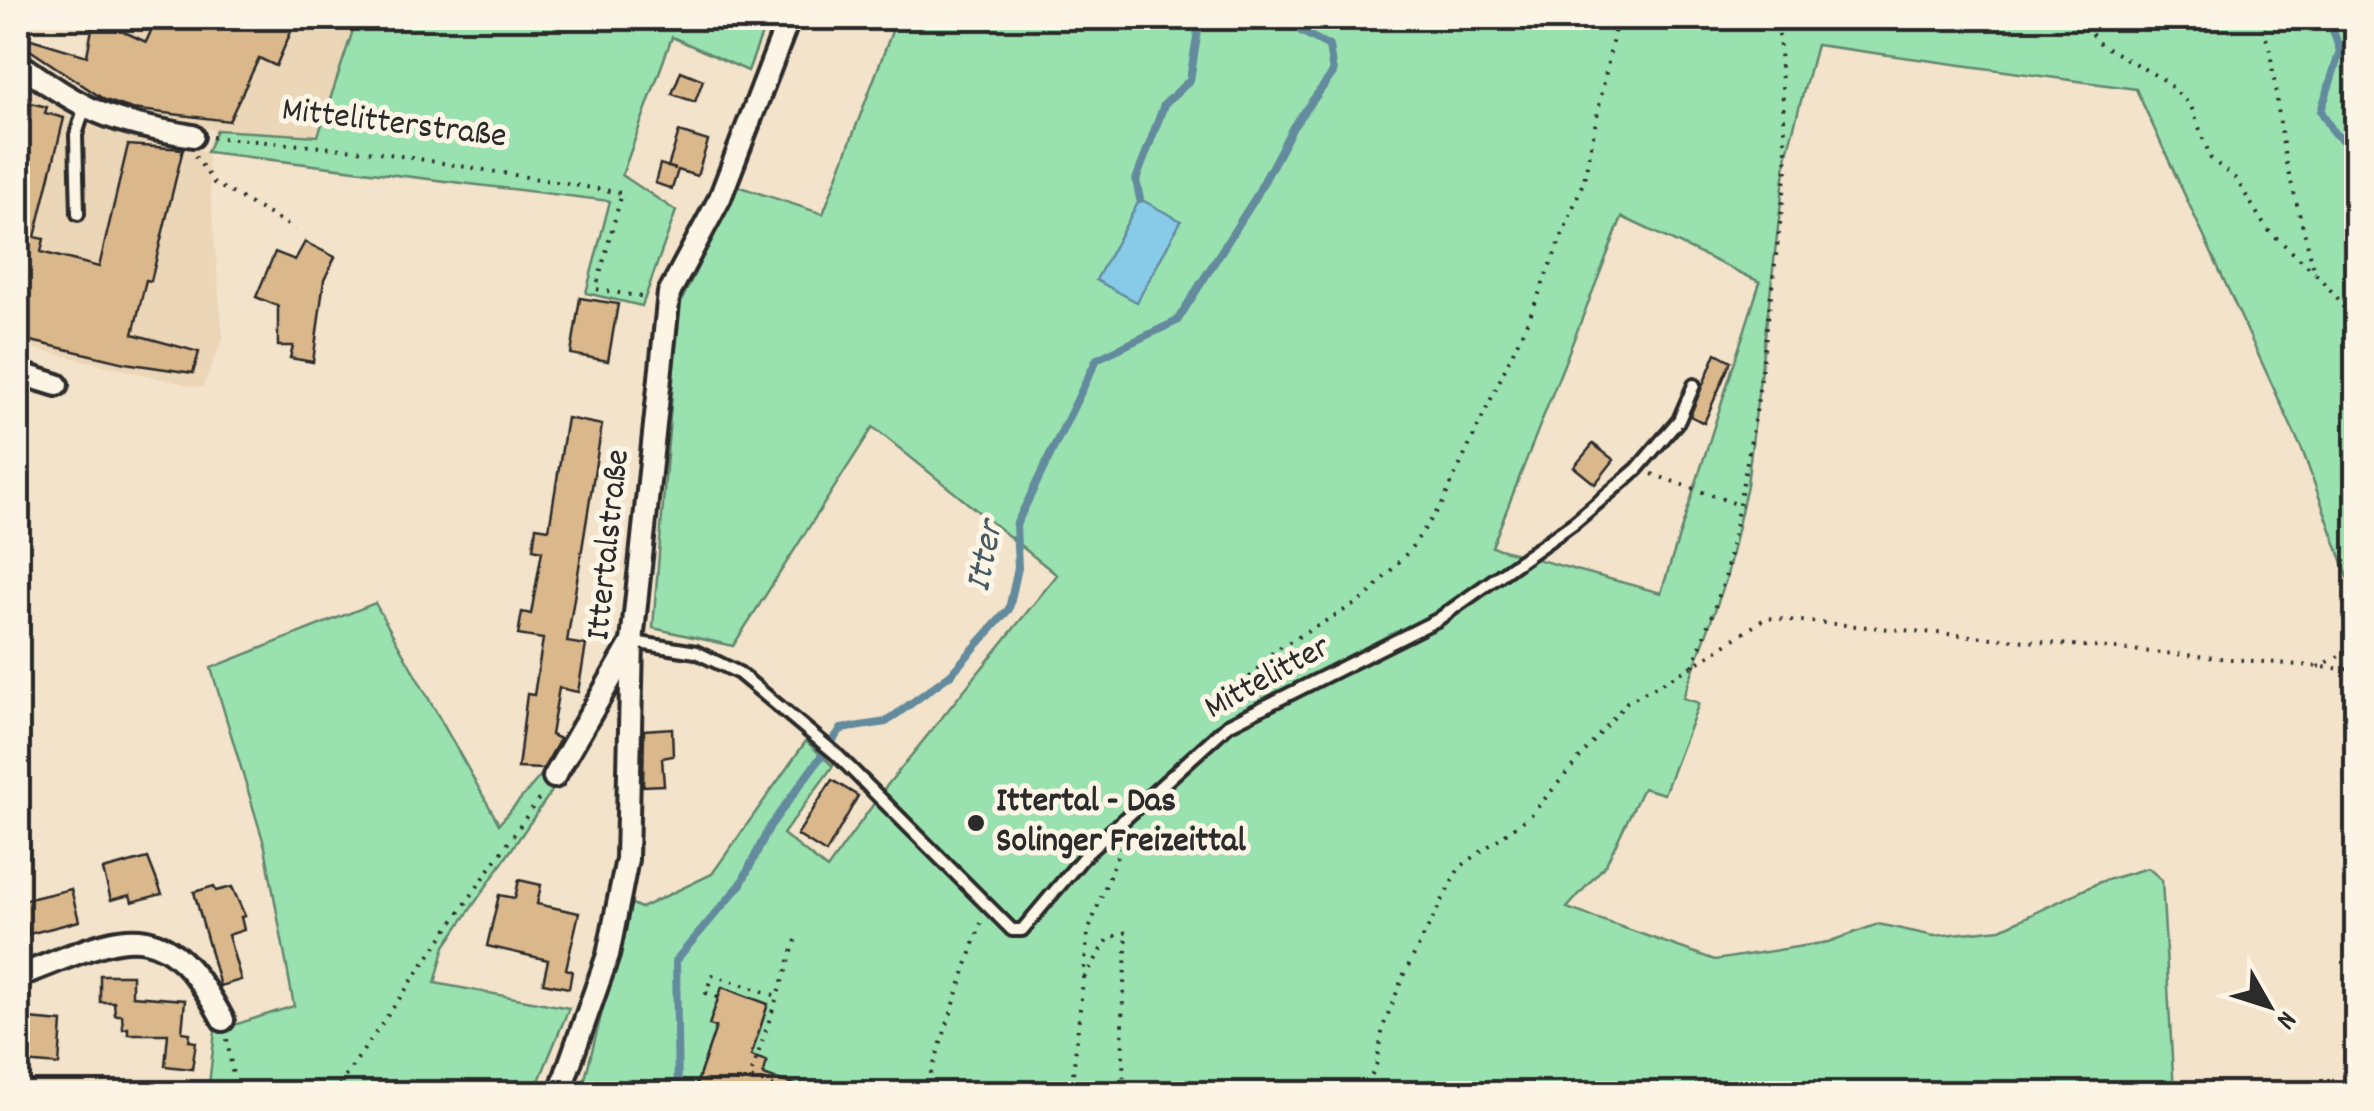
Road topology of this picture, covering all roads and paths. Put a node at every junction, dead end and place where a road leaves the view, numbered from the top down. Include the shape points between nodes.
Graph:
1 (788, 18) edge
2 (1618, 18) edge
3 (1778, 18) edge
4 (2078, 18) edge
5 (2260, 18) edge
6 (18, 63) edge
7 (84, 109) junction
8 (193, 136) junction
9 (78, 214) dead end
10 (296, 229) dead end
11 (2315, 273) junction
12 (653, 299) dead end
13 (2356, 347) edge
14 (18, 373) edge
15 (1694, 384) dead end
16 (56, 385) dead end
17 (1638, 469) junction
18 (1742, 506) junction
19 (632, 642) junction
20 (2356, 647) edge
21 (1693, 666) junction
22 (2318, 666) junction
23 (2356, 670) edge
24 (1212, 718) dead end
25 (554, 777) joint
26 (1124, 839) dead end
27 (982, 922) dead end
28 (796, 940) dead end
29 (18, 976) edge
30 (1082, 980) junction
31 (778, 996) junction
32 (718, 997) dead end
33 (223, 1020) joint
34 (236, 1094) edge
35 (333, 1094) edge
36 (559, 1094) edge
37 (796, 1094) edge
38 (924, 1094) edge
39 (1070, 1094) edge
40 (1124, 1094) edge
41 (1362, 1094) edge

1 - 19 street, Ittertalstraße via 720,198 668,293
2 - 24 path via 1584,180 1533,309 1442,504 1364,599 1275,650
3 - 18 path via 1786,170
4 - 11 path via 2100,44 2164,80 2191,106 2210,159 2236,179 2266,228
5 - 11 path via 2285,159
6 - 7 street
7 - 8 street via 125,125
7 - 9 lane via 76,135
8 - 10 path via 196,159 214,183
8 - 12 path, Mittelitterstraße via 377,152 622,193 596,289
11 - 13 path via 2342,303
14 - 16 street
15 - 17 lane via 1679,420
17 - 18 path
17 - 19 lane, Mittelitter via 1437,620 1228,726 1096,845 1022,930 1012,930 836,754 719,662
18 - 21 path via 1726,578
19 - 25 street
19 - 36 street, Ittertalstraße via 627,859 608,955
20 - 22 path
21 - 22 path via 1766,618
21 - 41 path via 1627,702 1532,814 1460,868 1404,974
22 - 23 path
25 - 35 path
26 - 30 path via 1088,932
27 - 38 path
28 - 31 path
29 - 33 street via 129,938 151,939 184,959
30 - 39 path
30 - 40 path via 1109,938 1127,932
31 - 32 path via 712,975 706,993
31 - 37 path via 750,1078
33 - 34 path

